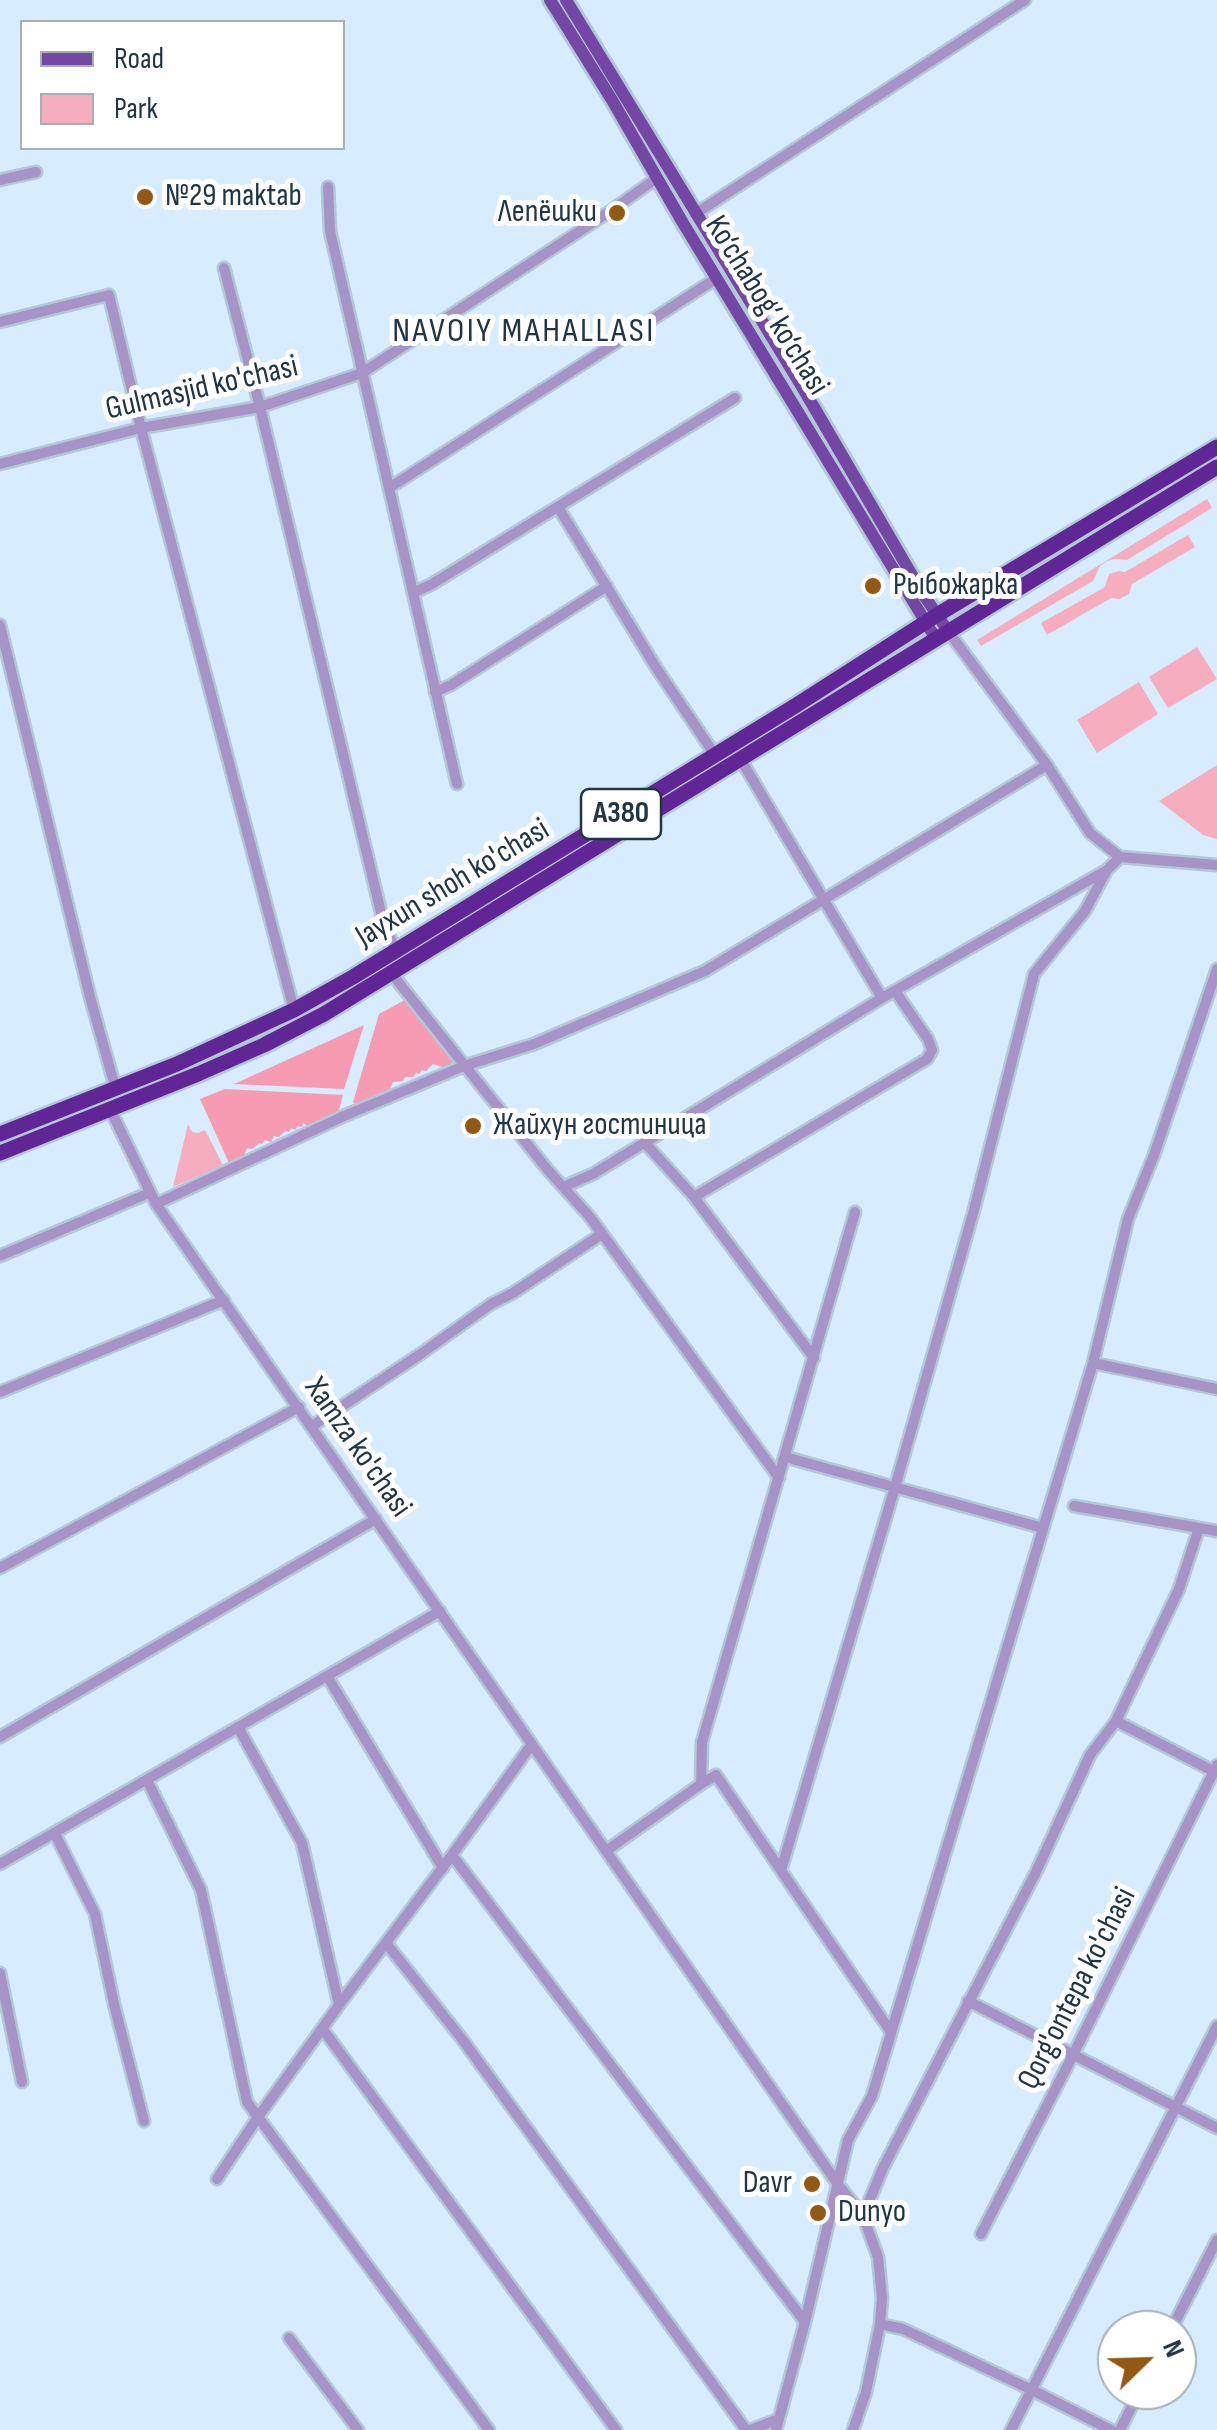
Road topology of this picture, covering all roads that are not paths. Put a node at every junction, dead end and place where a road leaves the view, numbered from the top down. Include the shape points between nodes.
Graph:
1 (550, 0) edge
2 (566, 0) edge
3 (1025, 0) edge
4 (36, 172) dead end
5 (657, 178) junction
6 (0, 180) edge
7 (328, 187) dead end
8 (694, 212) junction
9 (679, 218) junction
10 (224, 268) dead end
11 (716, 278) junction
12 (0, 322) edge
13 (362, 373) junction
14 (801, 384) junction
15 (787, 392) junction
16 (735, 398) dead end
17 (260, 407) junction
18 (141, 428) junction
19 (1217, 447) edge
20 (0, 464) edge
21 (1217, 468) edge
22 (389, 488) junction
23 (558, 506) junction
24 (1086, 526) junction
25 (1096, 542) junction
26 (608, 586) junction
27 (413, 593) junction
28 (931, 619) junction
29 (0, 624) edge
30 (942, 635) junction
31 (436, 692) junction
32 (715, 755) junction
33 (741, 760) junction
34 (1047, 766) junction
35 (456, 784) dead end
36 (1120, 857) junction
37 (1217, 866) edge
38 (1107, 870) junction
39 (824, 900) junction
40 (396, 950) junction
41 (1217, 969) edge
42 (392, 974) junction
43 (895, 991) junction
44 (882, 998) junction
45 (294, 1010) junction
46 (464, 1066) junction
47 (116, 1089) junction
48 (110, 1110) junction
49 (0, 1134) edge
50 (645, 1143) junction
51 (0, 1153) edge
52 (563, 1187) junction
53 (149, 1193) junction
54 (694, 1198) junction
55 (156, 1204) junction
56 (856, 1212) dead end
57 (602, 1234) junction
58 (0, 1256) edge
59 (224, 1300) junction
60 (814, 1358) junction
61 (1092, 1363) junction
62 (1217, 1389) edge
63 (0, 1392) edge
64 (299, 1407) junction
65 (312, 1426) junction
66 (785, 1457) junction
67 (779, 1478) junction
68 (895, 1487) junction
69 (1074, 1506) dead end
70 (376, 1518) junction
71 (1043, 1528) junction
72 (1200, 1528) junction
73 (1217, 1531) edge
74 (0, 1568) edge
75 (440, 1611) junction
76 (327, 1676) junction
77 (1116, 1721) junction
78 (238, 1727) junction
79 (0, 1737) edge
80 (532, 1744) junction
81 (1216, 1770) edge
82 (147, 1780) junction
83 (702, 1784) junction
84 (55, 1834) junction
85 (606, 1851) junction
86 (452, 1855) junction
87 (0, 1864) edge
88 (443, 1868) junction
89 (780, 1870) junction
90 (386, 1943) junction
91 (0, 1973) edge
92 (968, 2002) junction
93 (339, 2005) junction
94 (1217, 2026) edge
95 (322, 2028) junction
96 (891, 2032) junction
97 (1074, 2055) junction
98 (22, 2082) dead end
99 (1176, 2107) junction
100 (258, 2117) junction
101 (144, 2121) dead end
102 (1217, 2128) edge
103 (217, 2179) dead end
104 (837, 2183) junction
105 (864, 2216) junction
106 (981, 2234) dead end
107 (1217, 2240) edge
108 (1181, 2310) edge
109 (805, 2322) junction
110 (880, 2324) junction
111 (289, 2338) dead end
112 (1032, 2390) junction
113 (778, 2425) edge
114 (358, 2430) edge
115 (488, 2430) edge
116 (616, 2430) edge
117 (748, 2430) edge
118 (854, 2430) edge
119 (1011, 2430) edge
120 (1111, 2430) edge

1 - 5 main road, Ko‘chabog‘ ko‘chasi
2 - 8 main road, Ko‘chabog‘ ko‘chasi
3 - 8 street
4 - 6 street
5 - 9 main road, Ko‘chabog‘ ko‘chasi
5 - 13 street, Gulmasjid ko'chasi
7 - 13 street via 330,230
8 - 9 street
8 - 14 main road, Ko‘chabog‘ ko‘chasi
9 - 11 main road, Ko‘chabog‘ ko‘chasi
10 - 17 street
11 - 15 main road, Ko‘chabog‘ ko‘chasi
11 - 22 street
12 - 18 street via 110,295
13 - 17 street, Gulmasjid ko'chasi
13 - 22 street
14 - 15 street
14 - 28 main road, Ko‘chabog‘ ko‘chasi
15 - 28 main road, Ko‘chabog‘ ko‘chasi
16 - 23 street
17 - 18 street, Gulmasjid ko'chasi
17 - 40 street via 384,926
18 - 20 street, Gulmasjid ko'chasi
18 - 45 street
19 - 24 highway, Jayxun shoh ko'chasi / A380
21 - 25 highway, Jayxun shoh ko'chasi / A380
22 - 27 street
23 - 26 street
23 - 27 street
24 - 25 highway
24 - 28 highway, Jayxun shoh ko'chasi / A380
25 - 30 highway, Jayxun shoh ko'chasi / A380
26 - 31 street
26 - 32 street
27 - 31 street
28 - 30 main road, Ko‘chabog‘ ko‘chasi
28 - 32 highway, Jayxun shoh ko'chasi / A380
29 - 47 street
30 - 33 highway, Jayxun shoh ko'chasi / A380
30 - 34 street
31 - 35 street
32 - 40 highway, Jayxun shoh ko'chasi / A380
33 - 39 street
33 - 42 highway, Jayxun shoh ko'chasi / A380
34 - 36 street via 1090,832
34 - 39 street
36 - 37 street
36 - 38 street
38 - 43 street
38 - 68 street via 1085,911 1034,974
39 - 44 street
39 - 46 street via 705,972
40 - 45 highway, Jayxun shoh ko'chasi / A380
41 - 61 street via 1128,1219
42 - 46 street
42 - 48 highway, Jayxun shoh ko'chasi / A380 via 264,1046
43 - 44 street
43 - 54 street via 928,1039 927,1059
44 - 50 street
45 - 47 highway, Jayxun shoh ko'chasi / A380
46 - 52 street
46 - 55 street
47 - 48 street
47 - 49 highway, Jayxun shoh ko'chasi / A380
48 - 51 highway, Jayxun shoh ko'chasi / A380
48 - 53 street, Xamza ko'chasi
50 - 52 street
50 - 54 street
52 - 57 street
53 - 55 street, Xamza ko'chasi
53 - 58 street
54 - 60 street
55 - 59 street, Xamza ko'chasi
56 - 60 street
57 - 65 street
57 - 67 street
59 - 63 street
59 - 64 street, Xamza ko'chasi
60 - 66 street
61 - 62 street
61 - 71 street
64 - 65 street, Xamza ko'chasi
64 - 74 street
65 - 70 street, Xamza ko'chasi
66 - 67 street
66 - 68 street
67 - 83 street via 702,1742
68 - 71 street
68 - 89 street
69 - 72 street
70 - 75 street, Xamza ko'chasi
70 - 79 street
71 - 96 street
72 - 73 street
72 - 77 street
75 - 76 street
75 - 80 street, Xamza ko'chasi
76 - 78 street
76 - 88 street
77 - 81 street
77 - 92 street via 1090,1755
78 - 82 street
78 - 93 street via 302,1843
80 - 85 street, Xamza ko'chasi
80 - 86 street
81 - 97 street, Qorg'ontepa ko'chasi
82 - 84 street
82 - 100 street via 202,1890 247,2102
83 - 85 street
83 - 89 street via 716,1775
84 - 87 street
84 - 101 street via 94,1914
85 - 104 street, Xamza ko'chasi
86 - 88 street
86 - 109 street
88 - 90 street
89 - 96 street
90 - 93 street
90 - 117 street
91 - 98 street
92 - 97 street
92 - 105 street
93 - 95 street
94 - 99 street
95 - 100 street
95 - 116 street
96 - 104 street
97 - 99 street
97 - 106 street, Qorg'ontepa ko'chasi
99 - 102 street
99 - 112 street
100 - 103 street
100 - 115 street
104 - 105 street, Xamza ko'chasi
104 - 109 street
105 - 110 street via 878,2256
107 - 108 street
109 - 113 street
110 - 112 street
110 - 118 street
111 - 114 street
112 - 119 street
112 - 120 street
113 - 117 street

